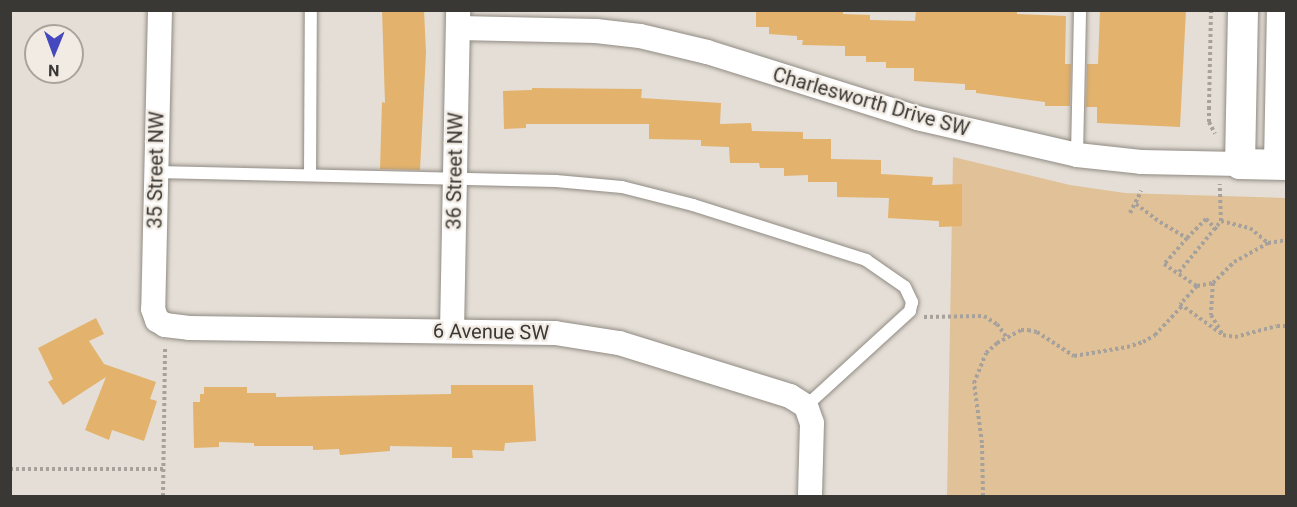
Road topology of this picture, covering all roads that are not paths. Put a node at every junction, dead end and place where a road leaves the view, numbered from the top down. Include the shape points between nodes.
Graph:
1 (160, 10) edge
2 (311, 10) edge
3 (1080, 10) edge
4 (1243, 10) edge
5 (1282, 10) edge
6 (458, 19) edge
7 (1077, 155) junction
8 (1283, 164) edge
9 (1230, 170) junction
10 (156, 172) junction
11 (310, 174) junction
12 (454, 178) junction
13 (165, 325) joint
14 (452, 331) junction
15 (806, 406) junction
16 (810, 496) edge

1 - 10 street, 35 Street NW
2 - 11 lane
3 - 7 lane
4 - 9 street
5 - 8 street
6 - 7 street, Charlesworth Drive SW via 663,41 917,118
6 - 12 street, 36 Street NW
7 - 9 street, Charlesworth Drive SW
8 - 9 street, Charlesworth Drive SW
10 - 11 lane
10 - 13 street, 35 Street NW via 153,309 157,320
11 - 12 lane
12 - 14 street, 36 Street NW
12 - 15 lane via 622,187 832,247 891,275 910,293 910,311
13 - 14 street, 6 Avenue SW
14 - 15 street, 6 Avenue SW via 555,333 601,339 790,396
15 - 16 street via 812,423

